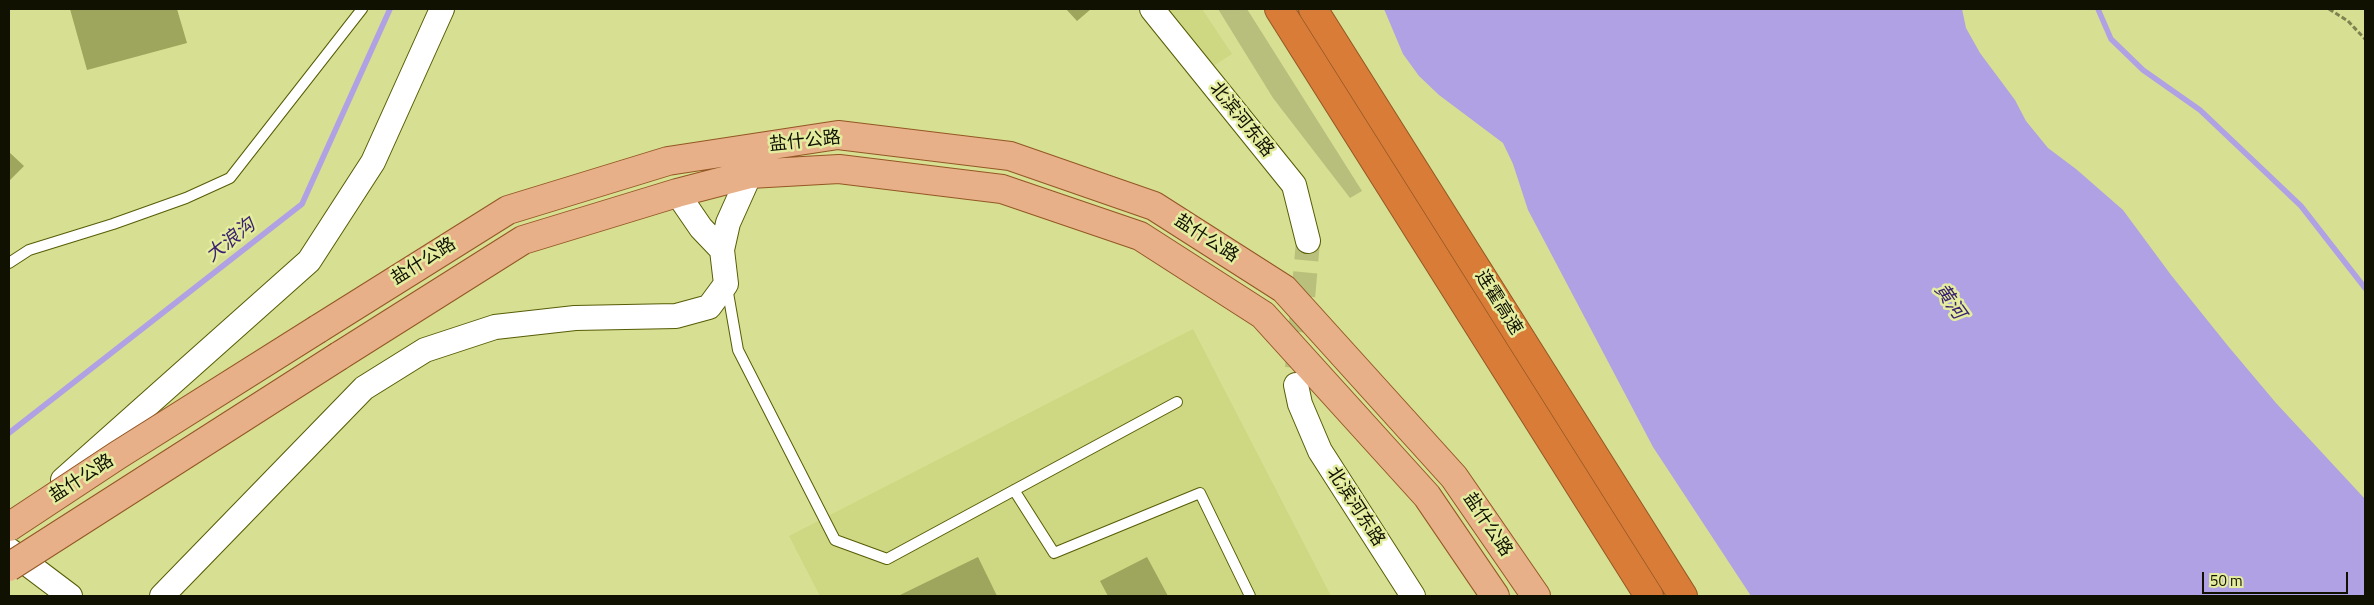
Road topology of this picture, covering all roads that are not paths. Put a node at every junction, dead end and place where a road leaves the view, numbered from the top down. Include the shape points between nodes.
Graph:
1 (362, 9) edge
2 (442, 9) edge
3 (1152, 9) edge
4 (1279, 9) edge
5 (1312, 9) edge
6 (750, 174) junction
7 (677, 193) junction
8 (1308, 241) tunnel mouth
9 (722, 250) junction
10 (9, 263) edge
11 (726, 284) junction
12 (1296, 385) tunnel mouth
13 (1177, 402) dead end
14 (1014, 490) junction
15 (9, 527) edge
16 (9, 531) edge
17 (9, 550) edge
18 (9, 567) edge
19 (70, 596) edge
20 (162, 596) edge
21 (1250, 596) edge
22 (1413, 596) edge
23 (1495, 596) edge
24 (1536, 596) edge
25 (1649, 596) edge
26 (1683, 596) edge

1 - 10 lane via 230,178 186,198 29,250
2 - 16 street, 盐什公路 via 373,162 308,261
3 - 8 street, 北滨河东路 via 1294,185
4 - 25 highway, 连霍高速
5 - 26 highway, 连霍高速
6 - 7 main road, 盐什公路
6 - 9 street via 728,222
6 - 23 main road, 盐什公路 via 838,169 1002,189 1140,236 1262,314 1427,496
7 - 9 street via 701,228
7 - 18 main road, 盐什公路, bridge via 523,240
9 - 11 street
11 - 14 lane via 738,350 835,540 887,559
11 - 20 street via 709,307 676,316 575,318 495,327 425,350 364,388
12 - 22 street, 北滨河东路 via 1300,404 1320,451
13 - 14 lane
14 - 21 lane via 1054,553 1200,493
15 - 24 main road, 盐什公路, bridge via 508,210 668,161 838,135 1010,156 1154,206 1284,289 1454,477
17 - 19 street

